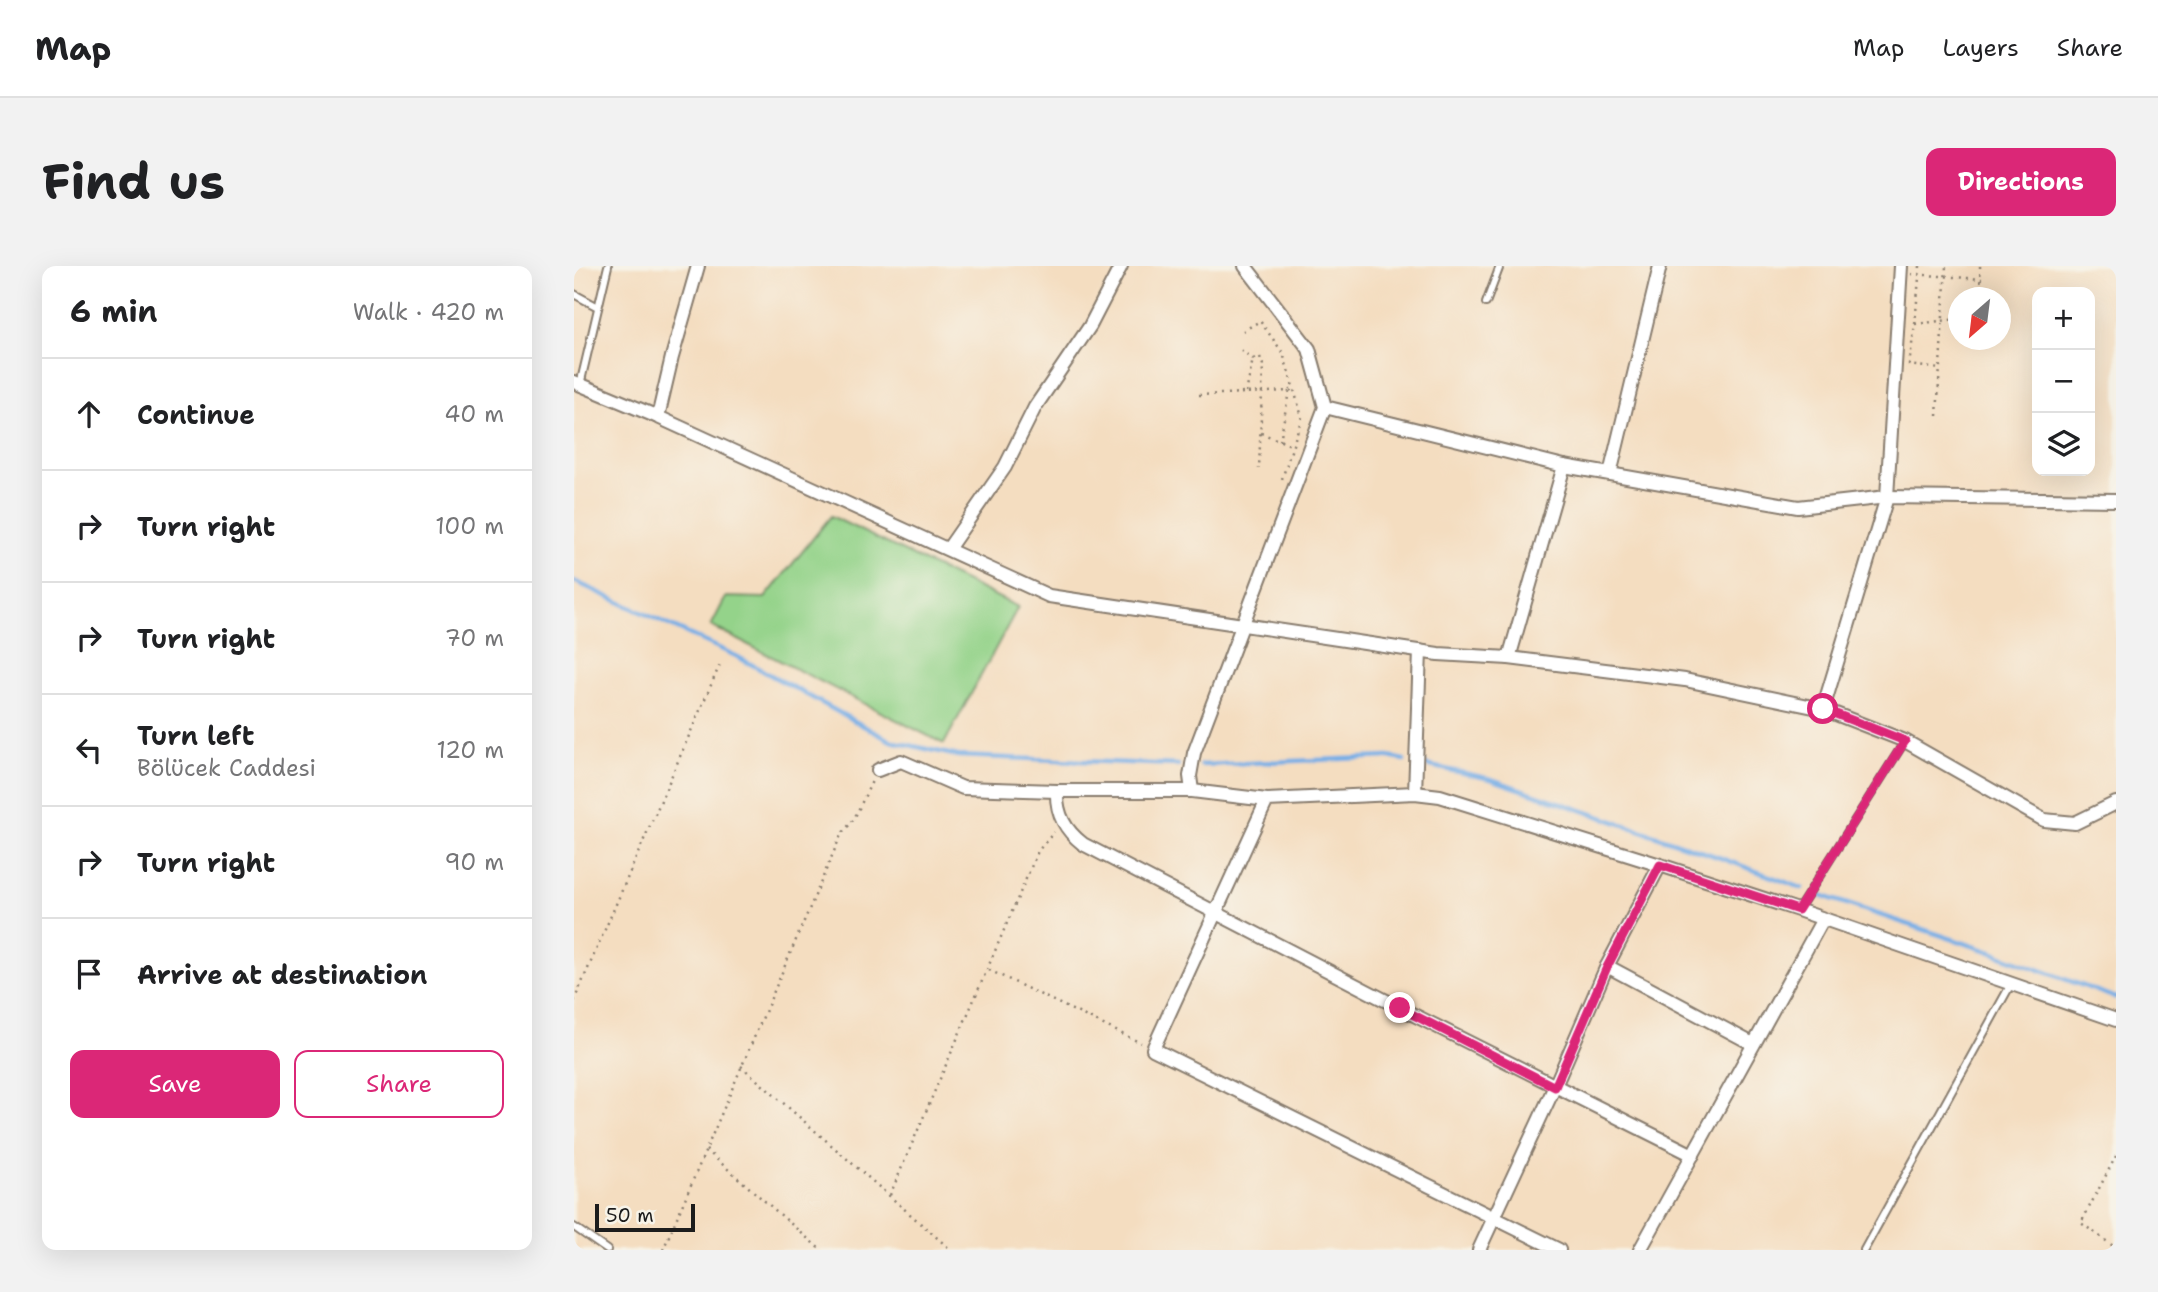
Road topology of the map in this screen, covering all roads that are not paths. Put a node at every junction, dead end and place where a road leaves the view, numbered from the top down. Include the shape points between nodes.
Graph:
1 (608, 266) edge
2 (698, 266) edge
3 (1121, 266) edge
4 (1245, 266) edge
5 (1500, 266) edge
6 (1660, 266) edge
7 (1901, 270) edge
8 (574, 294) edge
9 (1486, 303) dead end
10 (598, 307) junction
11 (577, 384) edge
12 (1325, 407) junction
13 (658, 417) junction
14 (1564, 466) junction
15 (1610, 474) junction
16 (1887, 496) junction
17 (2116, 500) edge
18 (948, 549) junction
19 (1243, 624) junction
20 (1420, 651) junction
21 (1509, 658) junction
22 (1823, 709) junction
23 (1905, 741) junction
24 (877, 770) road end
25 (1057, 791) junction
26 (1192, 791) junction
27 (1415, 793) junction
28 (1267, 800) junction
29 (2116, 803) edge
30 (1660, 865) junction
31 (1800, 907) junction
32 (1216, 913) junction
33 (1823, 919) junction
34 (1607, 967) junction
35 (2011, 984) junction
36 (2116, 1020) edge
37 (1753, 1044) junction
38 (1555, 1087) junction
39 (1693, 1155) junction
40 (1494, 1217) junction
41 (574, 1227) edge
42 (607, 1250) edge
43 (1479, 1250) edge
44 (1559, 1250) edge
45 (1640, 1250) edge
46 (1864, 1250) edge

1 - 10 lane
2 - 13 street
3 - 18 street via 1090,326 1035,407 1005,467
4 - 12 street via 1309,349
5 - 9 lane
6 - 15 street
7 - 16 street
8 - 10 lane
10 - 11 lane
11 - 13 street
12 - 14 street
12 - 19 street
13 - 18 street
14 - 15 street
14 - 21 street
15 - 16 street via 1798,507
16 - 17 street
16 - 22 street
18 - 19 street via 1049,596
19 - 20 street
19 - 26 street via 1194,753
20 - 21 street
20 - 27 street
21 - 22 street via 1685,680
22 - 23 street
23 - 29 street via 2044,820 2075,823
23 - 31 lane
24 - 25 street via 901,761 963,788
25 - 26 street
25 - 32 street via 1064,824 1083,844
26 - 28 street
27 - 28 street
27 - 30 street via 1461,802
28 - 32 street
30 - 31 street
30 - 34 street
31 - 33 street
32 - 38 street
32 - 40 street via 1153,1049
33 - 35 street
33 - 37 street
34 - 37 street
34 - 38 street
35 - 36 street
35 - 46 lane
37 - 39 street
38 - 39 street
38 - 40 street
39 - 45 street
40 - 43 street
40 - 44 street
41 - 42 lane

